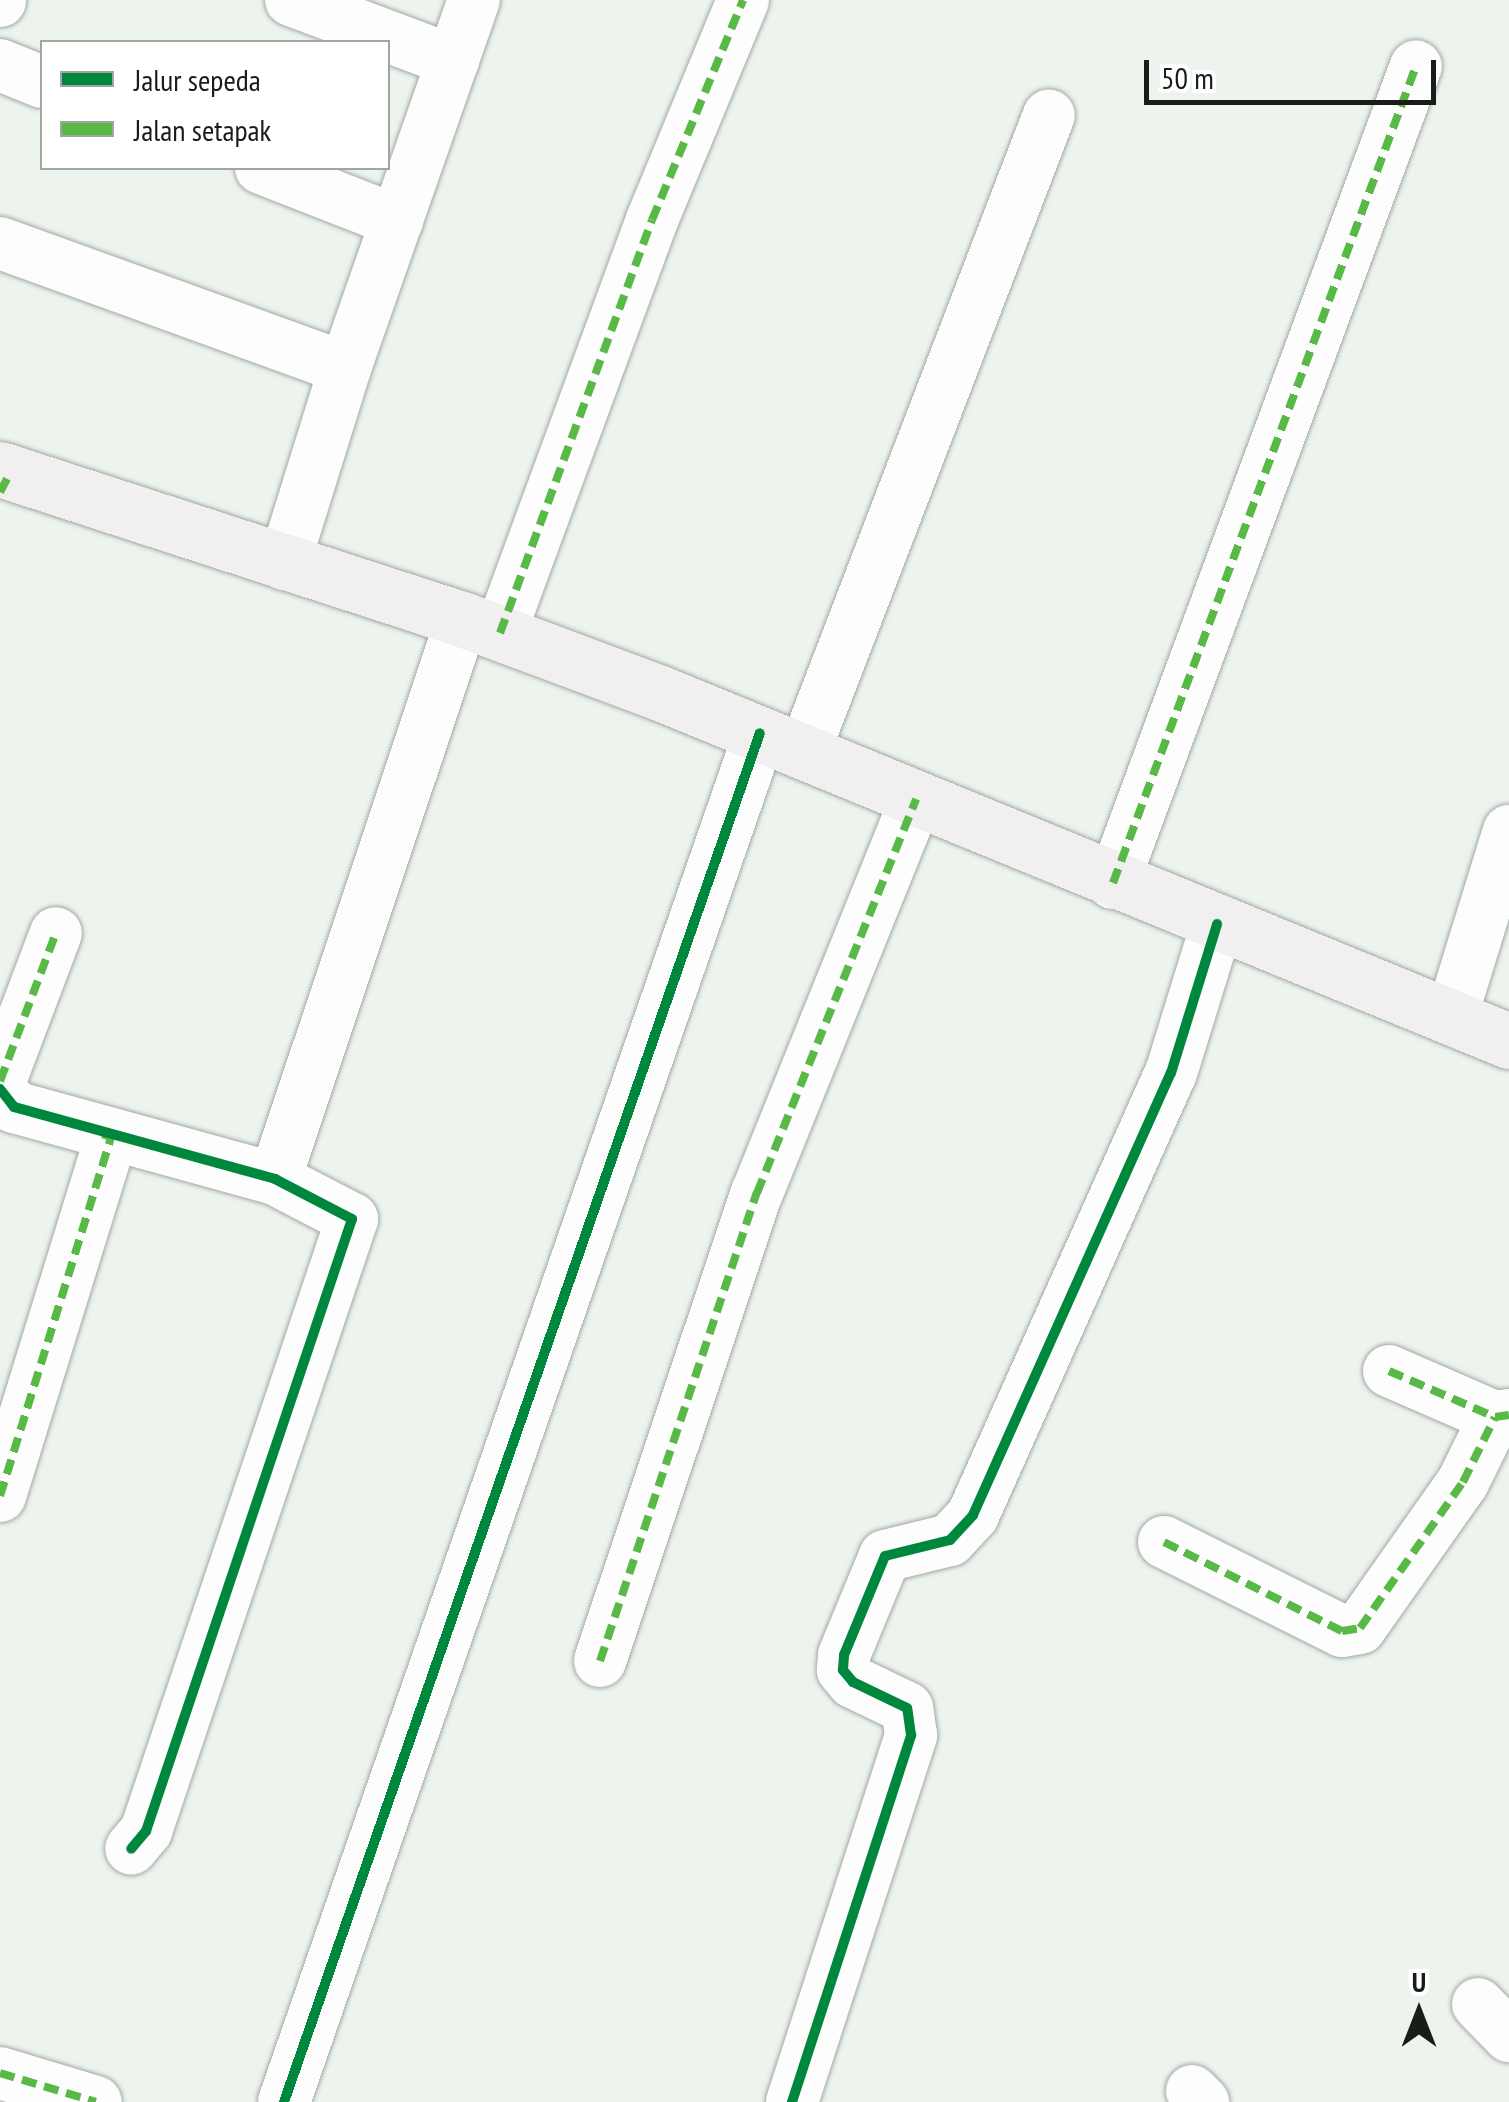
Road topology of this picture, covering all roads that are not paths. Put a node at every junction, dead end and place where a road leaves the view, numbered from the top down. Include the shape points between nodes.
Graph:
1 (291, 0) edge
2 (474, 0) edge
3 (743, 0) edge
4 (453, 61) junction
5 (0, 65) edge
6 (1416, 66) dead end
7 (40, 81) edge
8 (1049, 115) dead end
9 (265, 170) edge
10 (397, 221) junction
11 (0, 243) edge
12 (345, 368) junction
13 (3, 478) edge
14 (284, 564) junction
15 (481, 626) junction
16 (782, 743) junction
17 (916, 799) junction
18 (1509, 831) edge
19 (1113, 883) junction
20 (1217, 924) junction
21 (56, 934) dead end
22 (1452, 1018) junction
23 (1509, 1041) edge
24 (0, 1081) edge
25 (0, 1089) edge
26 (111, 1137) junction
27 (275, 1179) junction
28 (1389, 1372) dead end
29 (1502, 1416) edge
30 (0, 1496) edge
31 (1164, 1542) dead end
32 (600, 1661) dead end
33 (131, 1850) dead end
34 (0, 2073) edge
35 (96, 2102) edge
36 (284, 2102) edge
37 (792, 2102) edge

1 - 4 street
2 - 4 street
3 - 15 street
4 - 10 street
5 - 7 street
6 - 19 street
8 - 16 street
9 - 10 street
10 - 12 street
11 - 12 street
12 - 14 street
13 - 14 main road
14 - 15 main road
15 - 16 main road
15 - 27 street
16 - 17 main road
16 - 36 street
17 - 19 main road
17 - 32 street via 757,1193
18 - 22 street
19 - 20 main road
20 - 22 main road
20 - 37 street via 1170,1074 973,1515 950,1540 884,1556 844,1654 843,1670 853,1682 907,1708 910,1734
21 - 24 street
22 - 23 main road
25 - 26 street via 14,1107
26 - 27 street
26 - 30 street
27 - 33 street via 347,1212 353,1226 146,1831
28 - 29 street
29 - 31 street via 1360,1628 1342,1632
34 - 35 street

